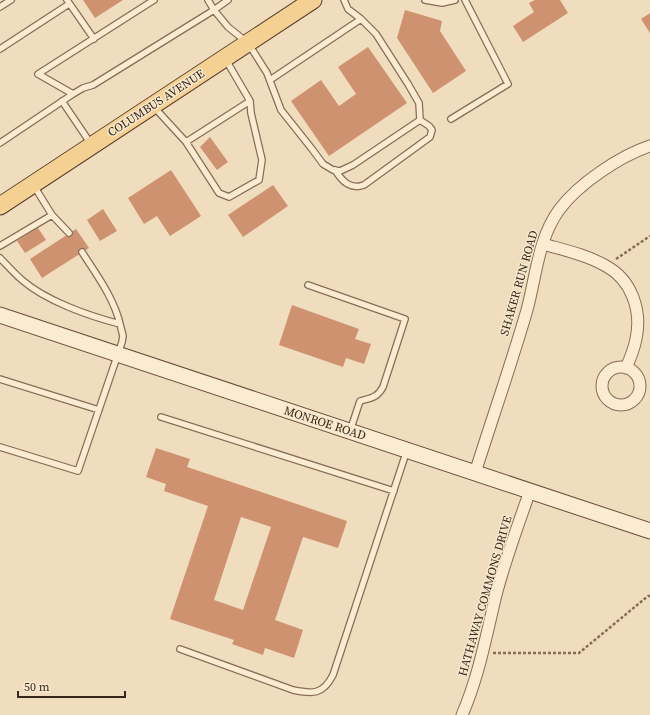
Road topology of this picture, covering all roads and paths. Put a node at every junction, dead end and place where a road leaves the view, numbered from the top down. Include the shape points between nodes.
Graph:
1 (11, 0) edge
2 (154, 0) edge
3 (208, 0) edge
4 (228, 0) edge
5 (313, 0) edge
6 (344, 0) edge
7 (424, 0) edge
8 (455, 0) edge
9 (465, 0) edge
10 (68, 2) edge
11 (0, 7) edge
12 (214, 10) junction
13 (361, 19) junction
14 (94, 39) junction
15 (248, 43) junction
16 (0, 50) edge
17 (224, 58) junction
18 (270, 80) junction
19 (73, 94) junction
20 (62, 101) junction
21 (250, 101) junction
22 (153, 105) junction
23 (451, 118) dead end
24 (420, 120) junction
25 (186, 142) junction
26 (0, 143) edge
27 (92, 145) junction
28 (650, 146) edge
29 (335, 170) junction
30 (32, 184) junction
31 (0, 206) edge
32 (52, 215) junction
33 (69, 233) dead end
34 (650, 236) edge
35 (543, 244) junction
36 (0, 246) edge
37 (82, 252) dead end
38 (0, 258) edge
39 (607, 266) junction
40 (308, 285) dead end
41 (0, 315) edge
42 (120, 324) junction
43 (117, 353) junction
44 (626, 368) dead end
45 (0, 379) edge
46 (99, 410) junction
47 (161, 417) dead end
48 (350, 431) junction
49 (0, 447) edge
50 (407, 450) junction
51 (475, 473) junction
52 (394, 491) junction
53 (530, 491) junction
54 (650, 531) edge
55 (650, 596) edge
56 (180, 649) dead end
57 (483, 654) junction
58 (465, 713) edge

1 - 11 lane
2 - 14 lane
3 - 12 lane
4 - 12 lane
5 - 15 main road, COLUMBUS AVENUE
6 - 13 lane via 348,9
7 - 8 lane via 442,3
9 - 23 lane via 508,84
10 - 14 lane
10 - 16 lane
12 - 15 lane via 228,27
12 - 19 lane via 93,85
13 - 18 lane
13 - 24 lane via 376,34 419,102
14 - 19 lane via 38,74
15 - 17 main road, COLUMBUS AVENUE
15 - 18 lane
17 - 21 lane
17 - 22 main road, COLUMBUS AVENUE
18 - 29 lane via 281,110 323,164
19 - 20 lane
20 - 26 lane
20 - 27 lane
21 - 25 lane
21 - 25 lane via 262,160 259,180 229,197 219,193
22 - 25 lane
22 - 27 main road, COLUMBUS AVENUE
24 - 29 lane via 353,164 340,171
24 - 29 lane via 432,130 430,137 364,185 348,185
27 - 30 main road, COLUMBUS AVENUE
28 - 35 street, SHAKER RUN ROAD via 623,158 572,194 548,228
30 - 31 main road, COLUMBUS AVENUE
30 - 32 lane
32 - 33 lane
32 - 36 lane
34 - 39 path
35 - 39 street
35 - 51 street, SHAKER RUN ROAD via 527,310
37 - 42 lane via 117,312
38 - 42 lane via 22,281 42,295
39 - 44 street via 623,280 634,298 638,318 636,339
40 - 48 lane via 405,319 380,394 360,401
41 - 43 street, MONROE ROAD
42 - 43 lane via 123,336
43 - 46 lane
43 - 48 street, MONROE ROAD
45 - 46 lane
46 - 49 lane via 78,472
47 - 52 lane
48 - 50 street, MONROE ROAD
50 - 51 street, MONROE ROAD
50 - 52 lane
51 - 53 street, MONROE ROAD
52 - 56 lane via 333,676 328,685 320,691 310,693 292,690
53 - 54 street, MONROE ROAD
53 - 57 street, HATHAWAY COMMONS DRIVE via 508,553
55 - 57 path via 579,653
57 - 58 street, HATHAWAY COMMONS DRIVE

